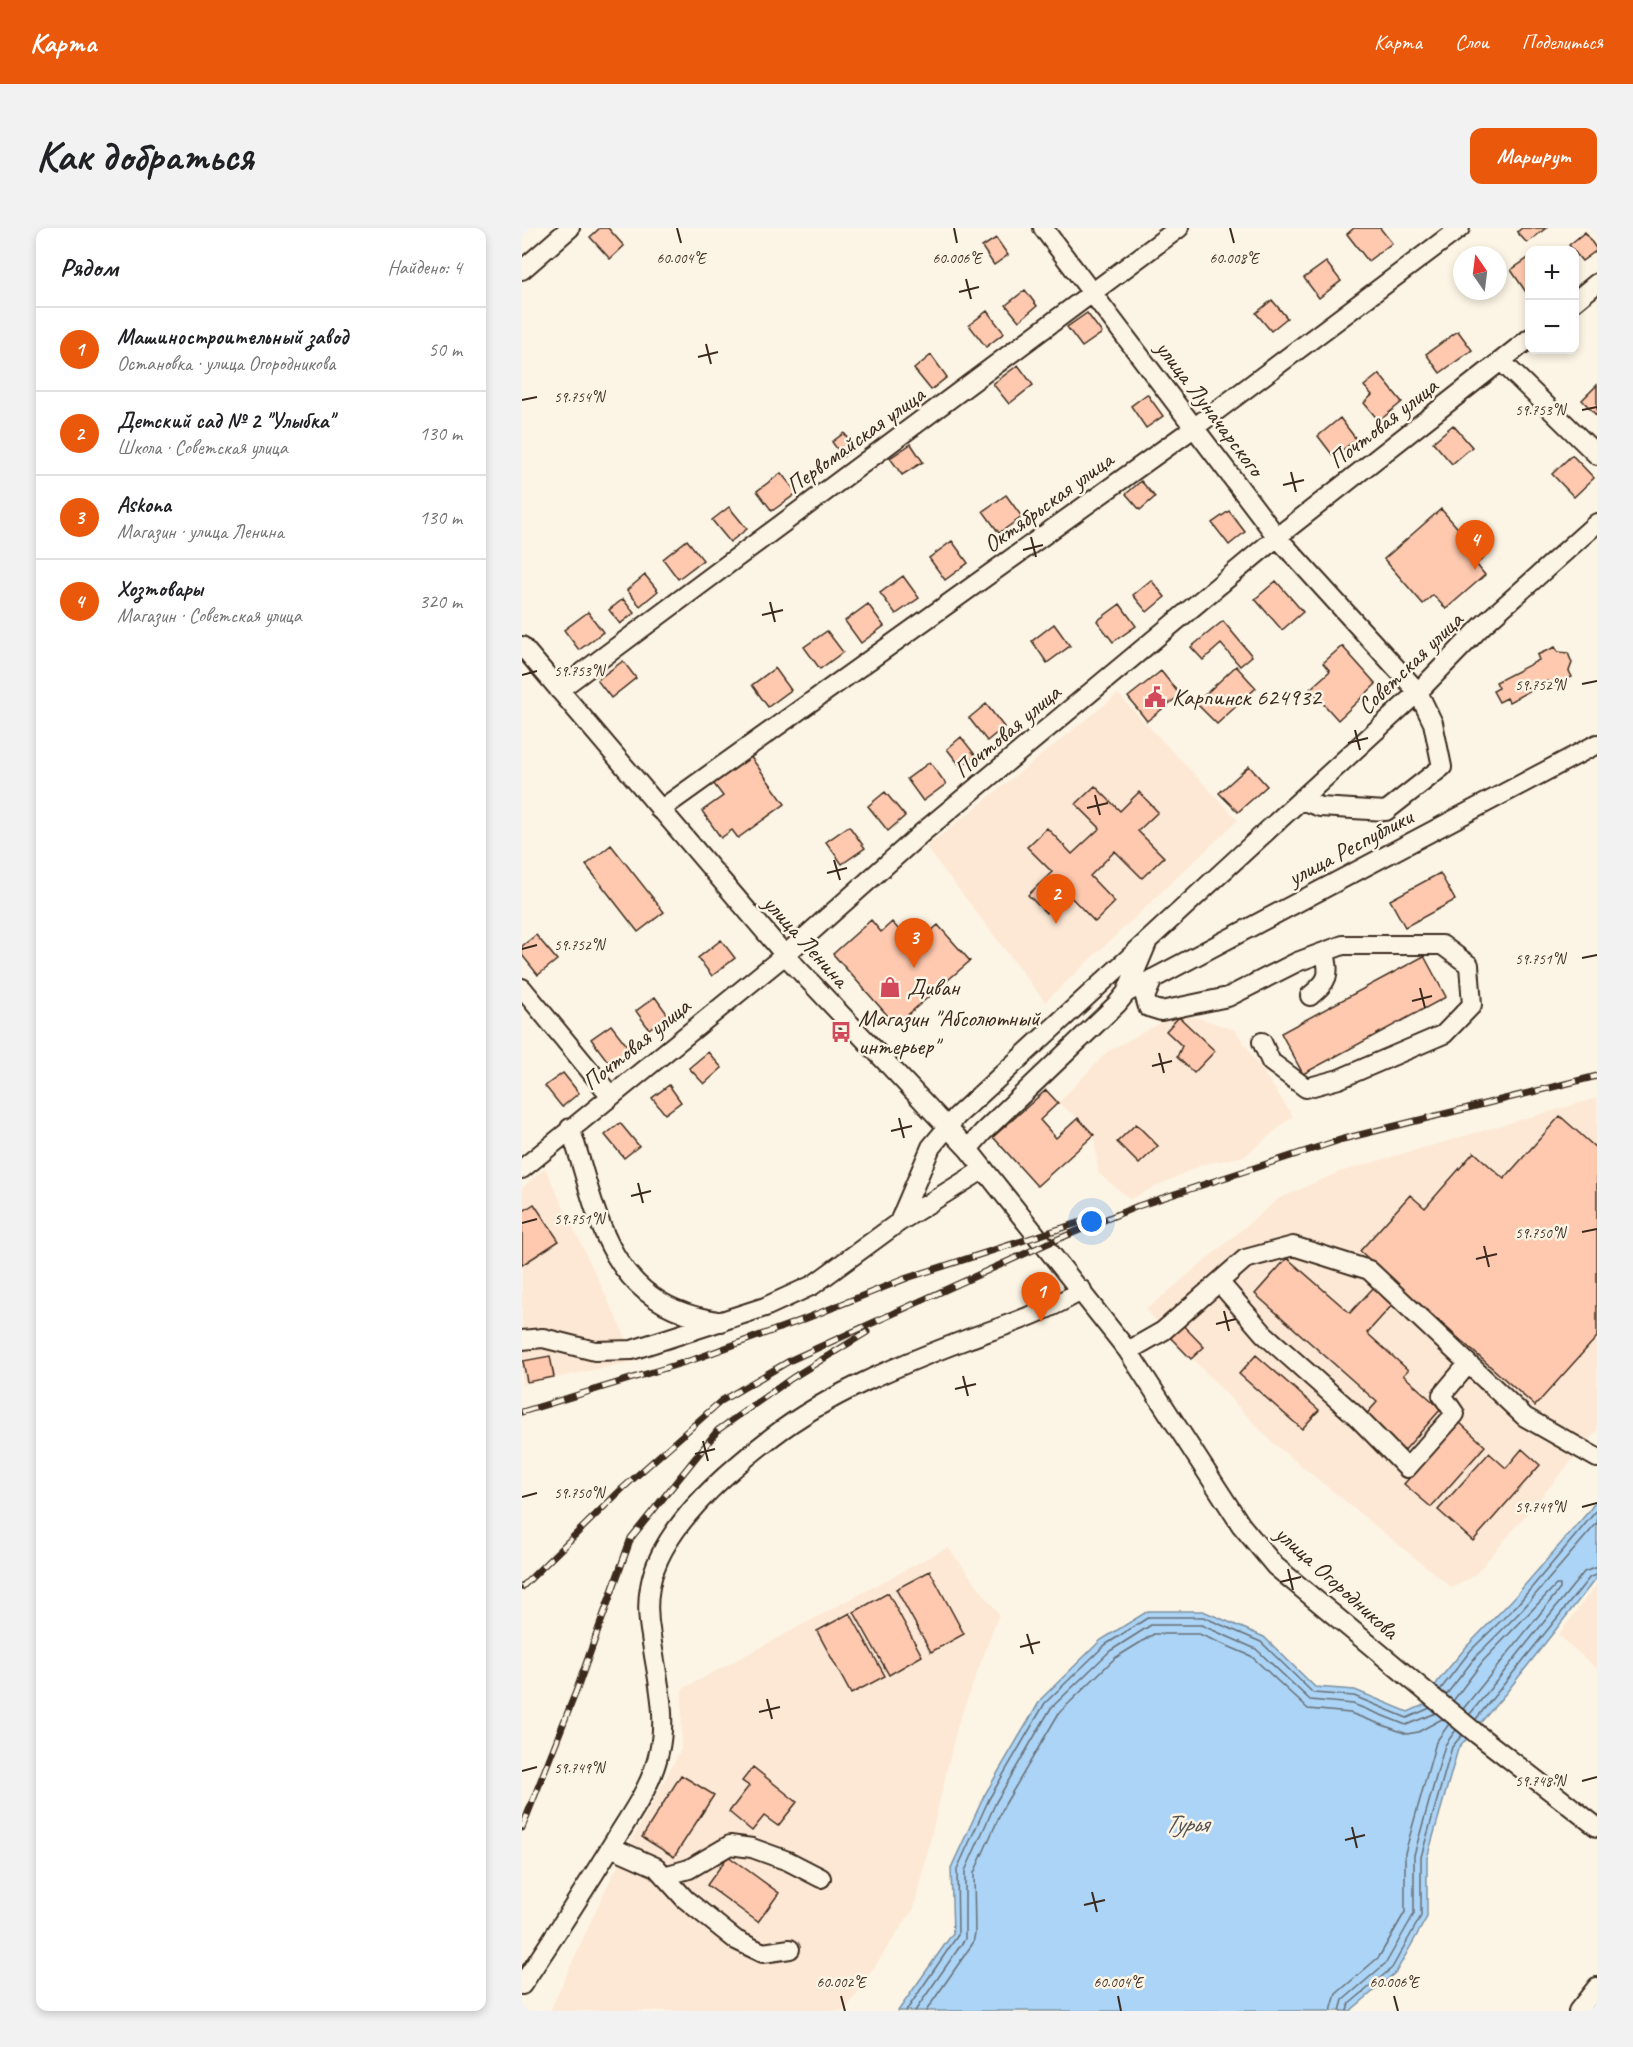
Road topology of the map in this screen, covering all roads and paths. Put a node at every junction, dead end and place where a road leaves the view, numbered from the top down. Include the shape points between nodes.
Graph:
1 (570, 228) edge
2 (1043, 228) edge
3 (1179, 228) edge
4 (1460, 228) edge
5 (522, 270) edge
6 (1597, 283) edge
7 (1094, 294) junction
8 (1577, 300) edge
9 (1525, 342) edge
10 (1501, 360) junction
11 (1195, 427) junction
12 (1597, 455) edge
13 (1597, 523) edge
14 (1277, 537) junction
15 (522, 646) edge
16 (559, 690) junction
17 (1418, 692) junction
18 (1597, 744) edge
19 (1301, 800) junction
20 (660, 810) junction
21 (1150, 936) junction
22 (1325, 952) junction
23 (784, 955) junction
24 (1154, 979) junction
25 (522, 988) edge
26 (1126, 993) junction
27 (1310, 996) dead end
28 (1262, 1042) dead end
29 (610, 1095) junction
30 (948, 1126) junction
31 (570, 1128) junction
32 (968, 1149) junction
33 (522, 1169) edge
34 (984, 1169) junction
35 (899, 1222) junction
36 (1219, 1282) junction
37 (1082, 1290) junction
38 (721, 1322) junction
39 (522, 1340) edge
40 (1128, 1351) junction
41 (1468, 1364) junction
42 (1595, 1456) edge
43 (1597, 1827) edge
44 (611, 1847) junction
45 (664, 1876) junction
46 (821, 1878) dead end
47 (790, 1949) dead end
48 (522, 1985) edge
49 (1597, 1987) edge
50 (1578, 2011) edge

1 - 5 street
2 - 7 street, улица Луначарского
3 - 7 street, Первомайская улица
4 - 11 street, Октябрьская улица
6 - 8 street
7 - 11 street, улица Луначарского
7 - 16 street, Первомайская улица
9 - 10 street, Почтовая улица
10 - 12 street
10 - 14 street, Почтовая улица
11 - 14 street, улица Луначарского
11 - 20 street, Октябрьская улица
13 - 17 street, Советская улица via 1483,626
14 - 17 street, улица Луначарского
14 - 23 street, Почтовая улица via 923,831
15 - 16 street, улица Ленина
16 - 20 street, улица Ленина
17 - 19 street, Советская улица
17 - 19 street, улица Луначарского via 1432,723 1442,767 1386,811 1320,807
18 - 24 street, улица Республики
19 - 21 street, Советская улица
20 - 23 street, улица Ленина
21 - 26 street, Советская улица
21 - 30 street, Советская улица
22 - 24 street via 1228,997 1188,1007 1161,1011 1148,1007 1145,997
22 - 27 street via 1329,973
22 - 28 street via 1344,945 1442,945 1468,965 1472,1005 1444,1034 1340,1079 1306,1088 1271,1062
23 - 29 street, Почтовая улица
23 - 30 street, улица Ленина
24 - 26 street, улица Республики
25 - 29 street
26 - 32 street, Советская улица
29 - 31 street, Почтовая улица
30 - 32 street, улица Ленина
30 - 35 street, Советская улица via 931,1147
31 - 33 street, Почтовая улица
31 - 38 street via 599,1225 620,1266 642,1290 683,1313
32 - 34 street, улица Ленина
34 - 35 street
34 - 37 street, улица Ленина
35 - 38 street via 813,1285
36 - 40 street via 1164,1331
36 - 41 street via 1245,1258 1293,1246 1369,1270
36 - 41 street via 1264,1334 1355,1415 1407,1468 1455,1414 1442,1395
37 - 40 street, улица Огородникова
37 - 44 street via 1038,1315 919,1358 823,1405 774,1435 721,1479 683,1522 663,1550 650,1585 648,1618 662,1700 663,1729 658,1754 647,1788
38 - 39 street via 632,1350 595,1351 543,1338
40 - 43 street, улица Огородникова via 1241,1525 1275,1566 1477,1734
41 - 42 street via 1525,1417
44 - 45 street via 656,1867
44 - 48 street
45 - 46 street via 689,1869 730,1845 752,1848
45 - 47 street via 685,1899 736,1940 763,1953
49 - 50 street

